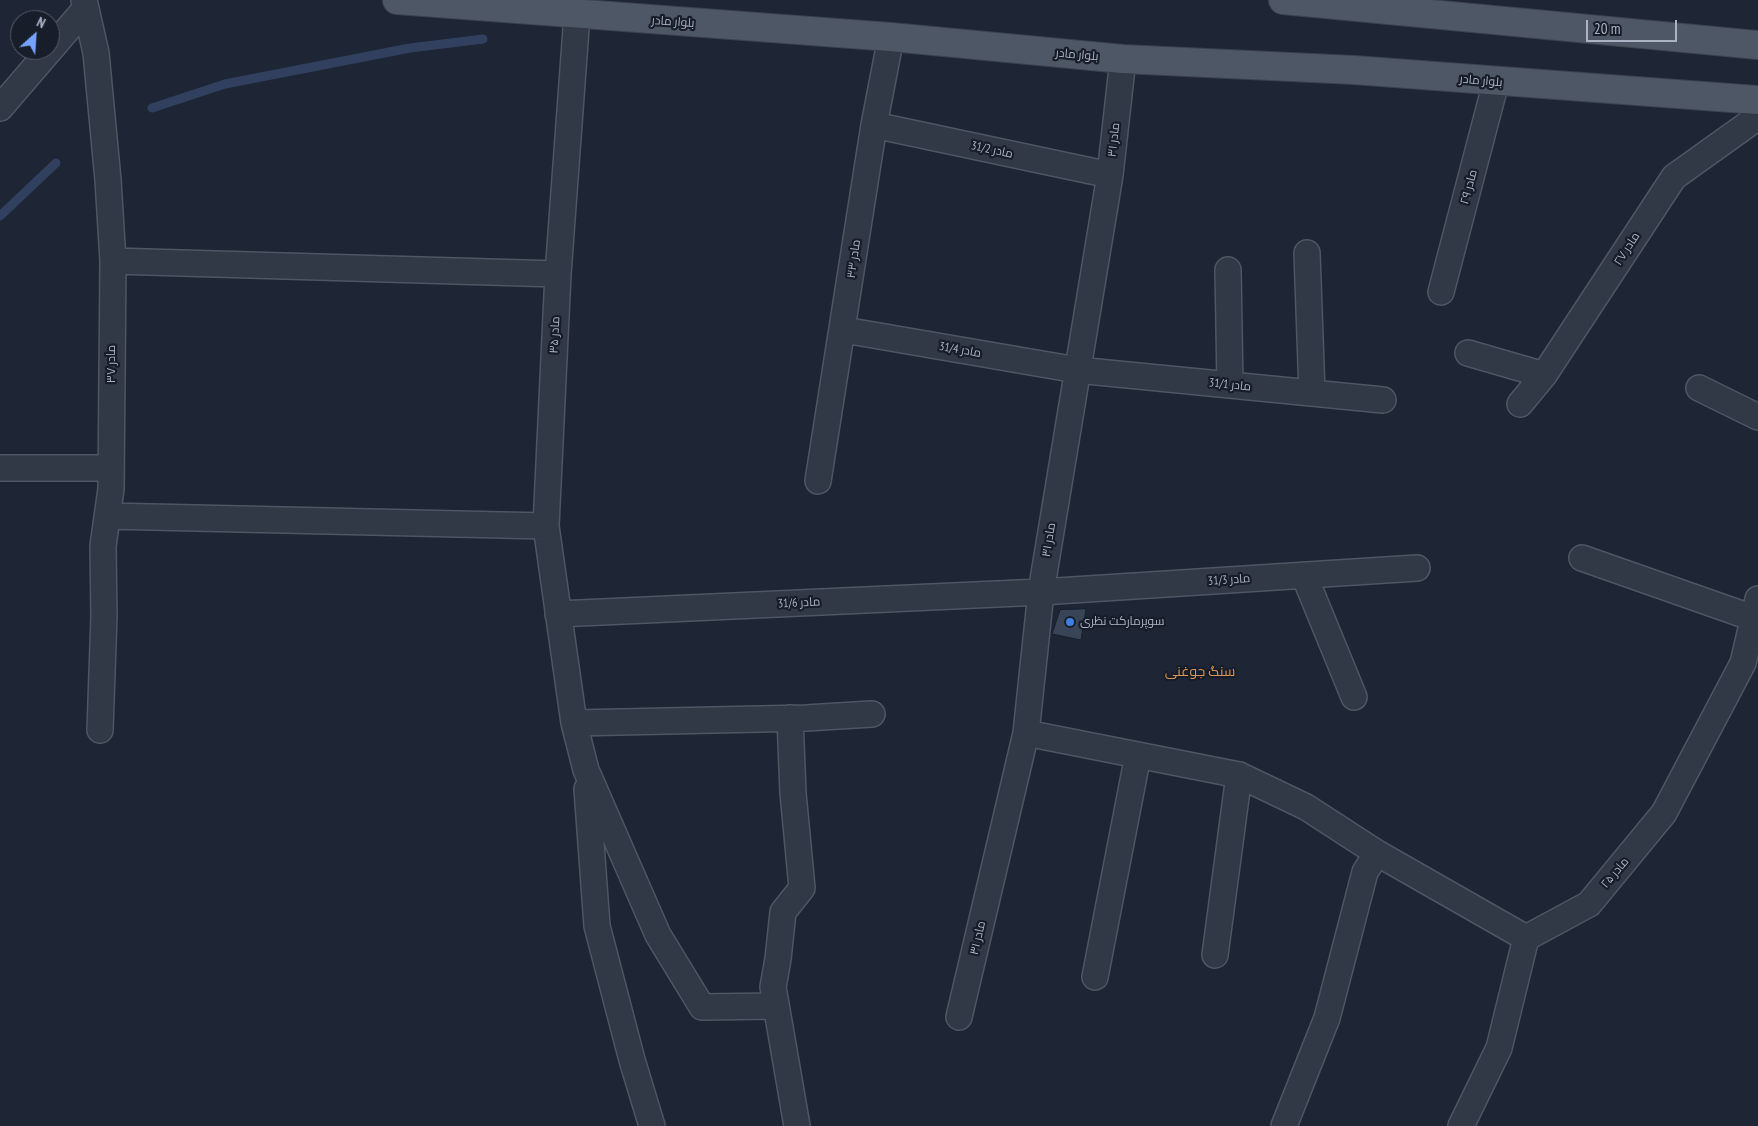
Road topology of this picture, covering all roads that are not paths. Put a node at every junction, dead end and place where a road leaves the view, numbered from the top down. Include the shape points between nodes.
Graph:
1 (397, 0) edge
2 (1283, 0) edge
3 (85, 4) edge
4 (577, 15) junction
5 (890, 38) junction
6 (1758, 45) edge
7 (1122, 59) junction
8 (1496, 82) junction
9 (1758, 100) edge
10 (0, 108) edge
11 (1758, 117) edge
12 (874, 124) junction
13 (1110, 175) junction
14 (1306, 253) dead end
15 (113, 261) junction
16 (1228, 270) dead end
17 (558, 274) junction
18 (1441, 292) dead end
19 (844, 330) junction
20 (1468, 353) dead end
21 (1077, 370) junction
22 (1544, 375) junction
23 (1230, 385) junction
24 (1699, 388) dead end
25 (1312, 393) junction
26 (1383, 400) dead end
27 (1520, 404) dead end
28 (1758, 417) edge
29 (0, 468) edge
30 (111, 468) junction
31 (818, 481) dead end
32 (108, 516) junction
33 (546, 526) junction
34 (1582, 558) dead end
35 (1417, 568) dead end
36 (1304, 575) junction
37 (1041, 592) junction
38 (1756, 608) edge
39 (558, 614) junction
40 (1354, 697) dead end
41 (872, 714) dead end
42 (790, 718) junction
43 (574, 723) junction
44 (100, 730) dead end
45 (1026, 733) junction
46 (1138, 755) junction
47 (586, 770) junction
48 (1239, 775) junction
49 (1377, 853) junction
50 (1526, 938) junction
51 (1215, 955) dead end
52 (1095, 977) dead end
53 (776, 1006) junction
54 (959, 1017) dead end
55 (652, 1126) edge
56 (797, 1126) edge
57 (1284, 1126) edge
58 (1461, 1126) edge

1 - 4 main road, بلوار مادر
2 - 6 main road
3 - 10 street
3 - 15 street, مادر ۳۷ via 97,62
4 - 5 main road, بلوار مادر
4 - 17 street, مادر ۳۵
5 - 7 main road, بلوار مادر
5 - 12 street, مادر ۳۳
7 - 8 main road, بلوار مادر via 1354,70
7 - 13 street, مادر ۳۱
8 - 9 main road, بلوار مادر
8 - 18 street, مادر ۲۹
11 - 22 street, مادر ۲۷ via 1674,177
12 - 13 street, مادر 31/2
12 - 19 street, مادر ۳۳
13 - 21 street, مادر ۳۱
14 - 25 street
15 - 17 street
15 - 30 street, مادر ۳۷
16 - 23 street
17 - 33 street, مادر ۳۵
19 - 21 street, مادر 31/4
19 - 31 street, مادر ۳۳
20 - 22 street
21 - 23 street, مادر 31/1
21 - 37 street, مادر ۳۱
22 - 27 street, مادر ۲۷
23 - 25 street, مادر 31/1
24 - 28 street
25 - 26 street, مادر 31/1
29 - 30 street
30 - 32 street, مادر ۳۷
32 - 33 street
32 - 44 street, مادر ۳۷ via 103,546
33 - 39 street, مادر ۳۵
34 - 38 street
35 - 36 street, مادر 31/3
36 - 37 street, مادر 31/3
36 - 40 street
37 - 39 street, مادر 31/6
37 - 45 street, مادر ۳۱
38 - 50 street, مادر ۲۵ via 1743,663 1664,813 1589,904
39 - 43 street, مادر ۳۵
41 - 42 street
42 - 43 street
42 - 53 street via 802,888 784,912 772,987
43 - 47 street, مادر ۳۵
45 - 46 street
45 - 54 street, مادر ۳۱
46 - 48 street
46 - 52 street
47 - 53 street via 658,935 702,1006
47 - 55 street via 598,926
48 - 49 street via 1306,807
48 - 51 street
49 - 50 street
49 - 57 street via 1365,872 1327,1018
50 - 58 street via 1499,1048
53 - 56 street

